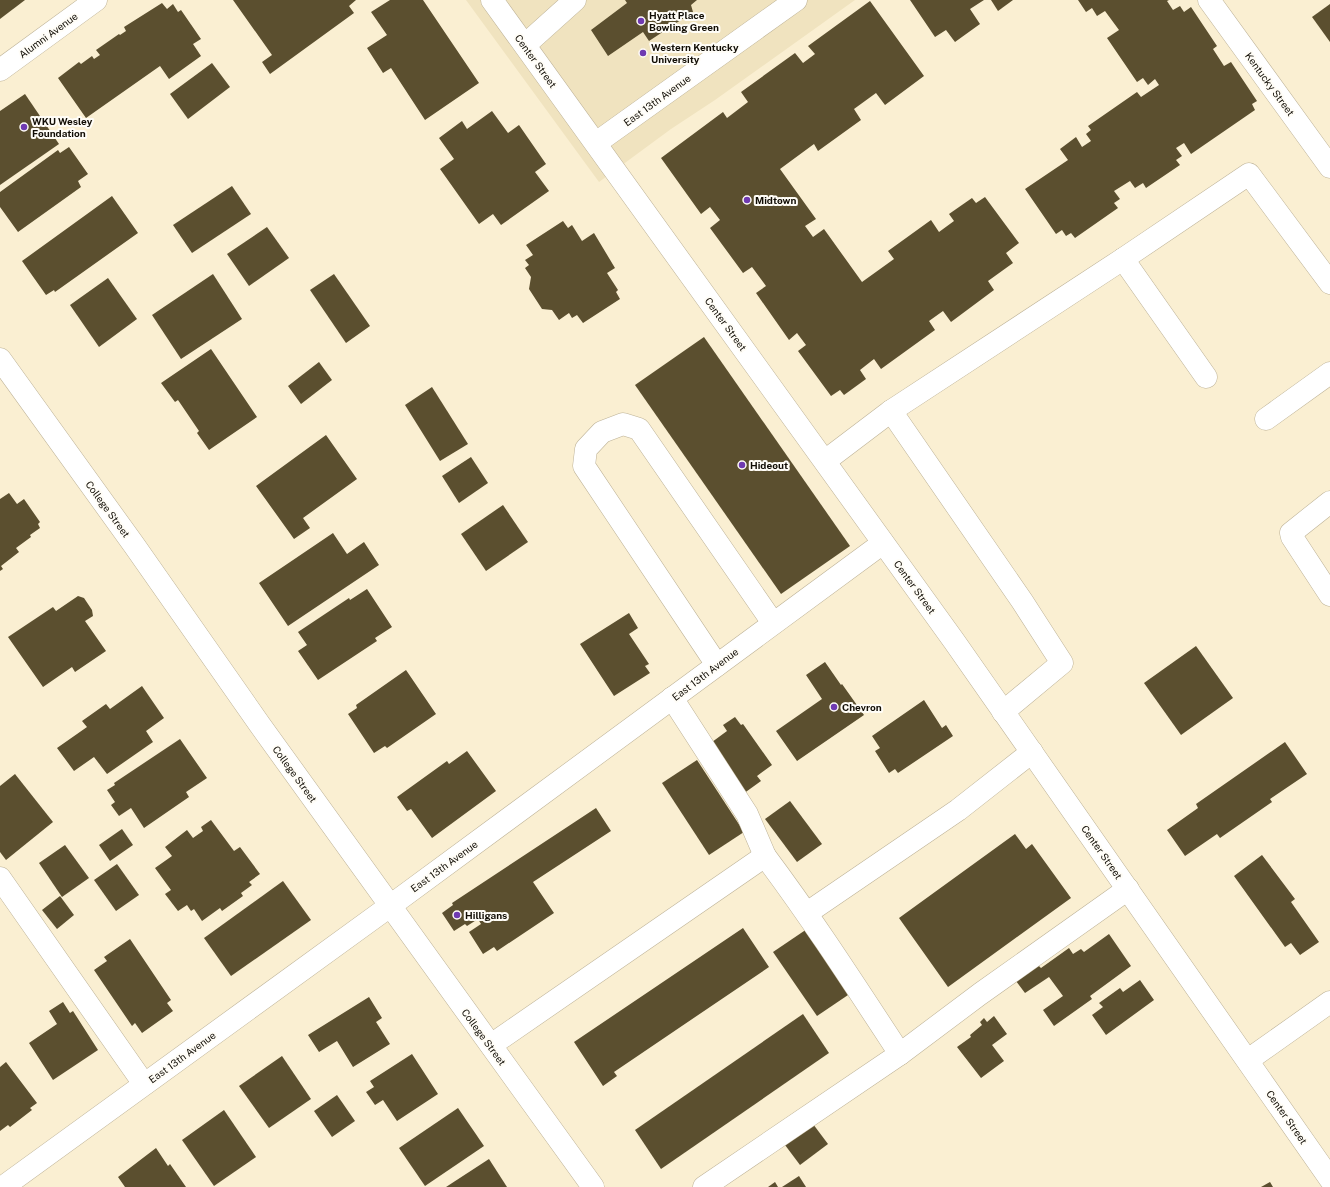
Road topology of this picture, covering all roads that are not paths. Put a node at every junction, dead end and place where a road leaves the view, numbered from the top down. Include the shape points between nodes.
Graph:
1 (96, 0) edge
2 (492, 0) edge
3 (575, 0) edge
4 (796, 0) edge
5 (1210, 0) edge
6 (525, 45) junction
7 (0, 70) edge
8 (596, 143) junction
9 (1330, 167) edge
10 (1123, 259) junction
11 (1330, 283) edge
12 (0, 359) edge
13 (1330, 373) edge
14 (1206, 377) dead end
15 (890, 412) junction
16 (1266, 419) dead end
17 (825, 461) junction
18 (1330, 502) edge
19 (883, 543) junction
20 (1330, 595) edge
21 (773, 623) junction
22 (717, 665) junction
23 (672, 698) junction
24 (1003, 712) junction
25 (1032, 752) junction
26 (765, 856) junction
27 (0, 878) edge
28 (1128, 889) junction
29 (390, 906) junction
30 (807, 913) junction
31 (1330, 1002) edge
32 (491, 1045) junction
33 (900, 1054) junction
34 (1248, 1060) junction
35 (144, 1084) junction
36 (1330, 1179) edge
37 (3, 1187) edge
38 (593, 1187) edge
39 (704, 1187) edge

1 - 7 street, Alumni Avenue
2 - 6 street, Center Street
3 - 6 street
4 - 8 street, East 13th Avenue
5 - 9 street, Kentucky Street
6 - 8 street, Center Street
8 - 17 street, Center Street
10 - 11 street via 1249,174
10 - 14 street
10 - 15 street
12 - 29 street, College Street
13 - 16 street
15 - 17 street
15 - 24 street via 1018,595 1062,663
17 - 19 street, Center Street
18 - 20 street via 1291,533
19 - 21 street, East 13th Avenue
19 - 24 street, Center Street
21 - 22 street, East 13th Avenue
21 - 22 street via 639,429 623,424 602,432 586,449 584,466
22 - 23 street, East 13th Avenue
23 - 26 street via 747,814
23 - 29 street, East 13th Avenue
24 - 25 street, Center Street
25 - 28 street, Center Street
25 - 30 street via 958,810
26 - 30 street
26 - 32 street
27 - 35 street
28 - 33 street
28 - 34 street, Center Street
29 - 32 street, College Street
29 - 35 street, East 13th Avenue
30 - 33 street
31 - 34 street
32 - 38 street, College Street
33 - 39 street
34 - 36 street, Center Street
35 - 37 street, East 13th Avenue

